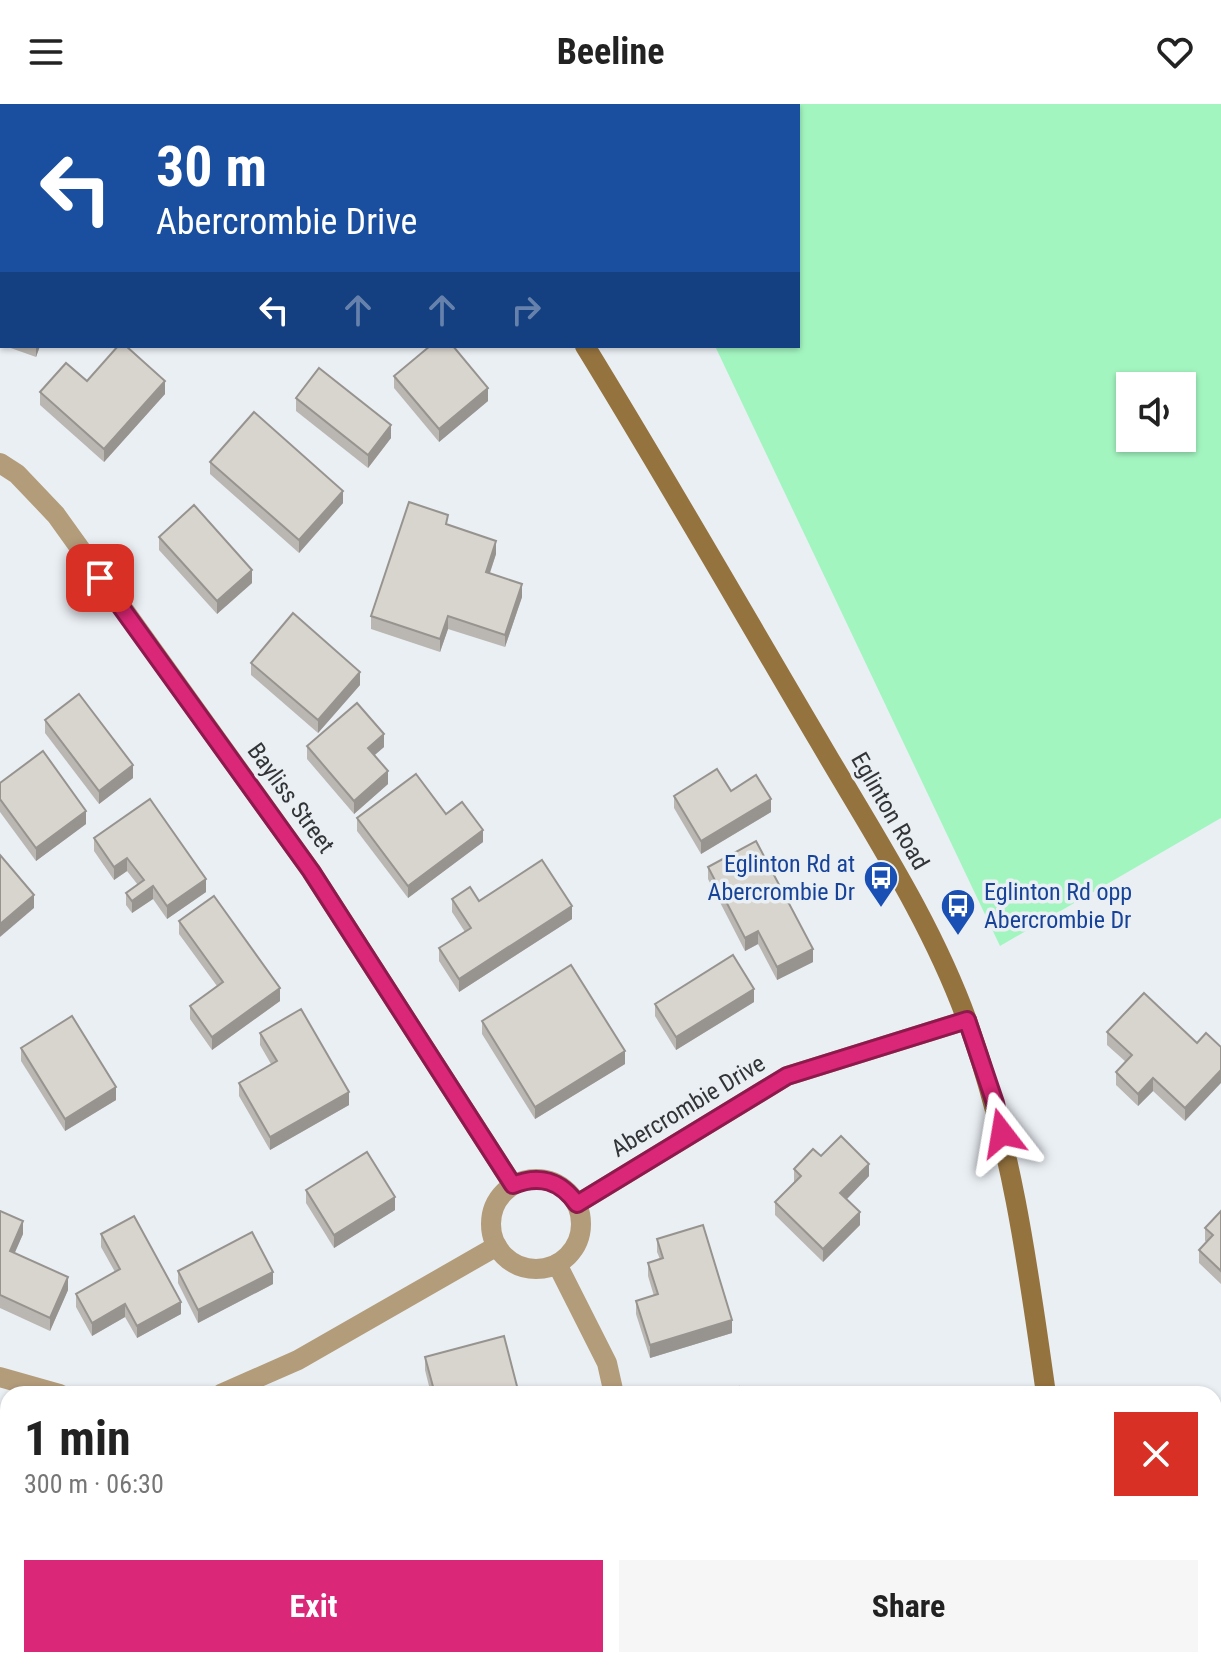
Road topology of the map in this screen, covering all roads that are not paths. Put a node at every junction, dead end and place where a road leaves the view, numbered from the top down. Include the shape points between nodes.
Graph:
1 (586, 348) edge
2 (0, 463) edge
3 (967, 1020) junction
4 (513, 1185) junction
5 (577, 1204) junction
6 (497, 1246) junction
7 (557, 1264) junction
8 (0, 1377) edge
9 (32, 1386) edge
10 (239, 1386) edge
11 (612, 1386) edge
12 (1045, 1386) edge

1 - 3 main road, Eglinton Road via 925,923
2 - 4 street, Bayliss Street via 56,515 302,858
3 - 5 street, Abercrombie Drive via 787,1076
3 - 12 main road, Eglinton Road via 995,1103 1022,1224
4 - 5 street via 527,1179 556,1183
4 - 6 street via 492,1212
5 - 7 street via 577,1245
6 - 7 street via 523,1267
6 - 10 street via 298,1360
7 - 11 street via 607,1363
8 - 9 street

